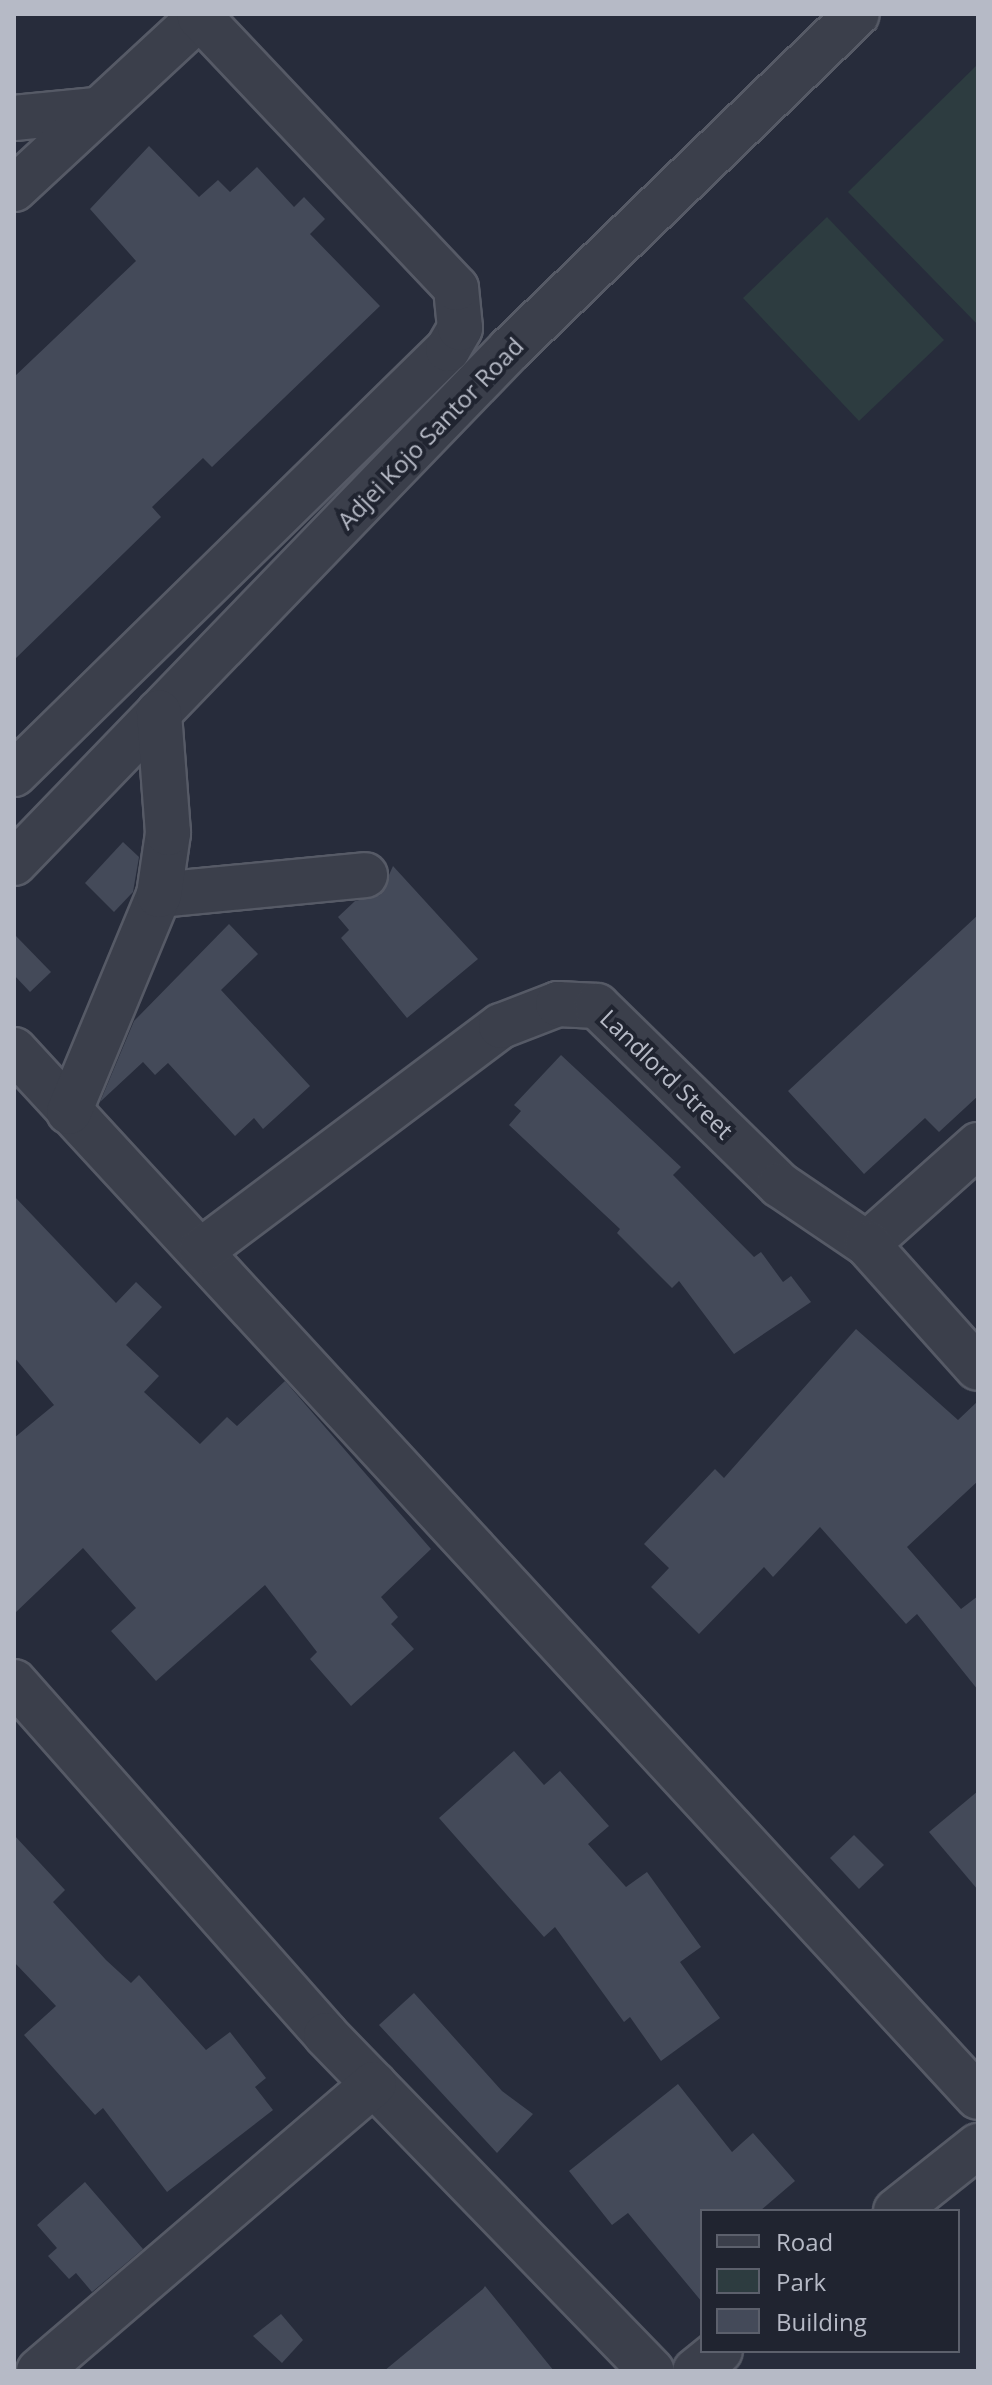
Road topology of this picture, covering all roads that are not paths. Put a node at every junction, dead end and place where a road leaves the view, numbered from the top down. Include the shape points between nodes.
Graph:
1 (857, 14) edge
2 (201, 16) edge
3 (94, 110) junction
4 (14, 118) edge
5 (14, 189) edge
6 (159, 712) junction
7 (14, 774) edge
8 (14, 863) edge
9 (365, 875) dead end
10 (159, 895) junction
11 (14, 1050) edge
12 (69, 1112) junction
13 (978, 1145) edge
14 (867, 1244) junction
15 (201, 1251) junction
16 (978, 1368) edge
17 (14, 1682) edge
18 (374, 2084) junction
19 (978, 2097) edge
20 (978, 2146) edge
21 (899, 2209) edge
22 (718, 2353) edge
23 (39, 2371) edge
24 (652, 2371) edge
25 (695, 2371) edge

1 - 6 street, Adjei Kojo Santor Road via 510,349
2 - 3 street
2 - 7 street via 456,288 460,328 448,349
3 - 4 street
3 - 5 street
6 - 8 street, Adjei Kojo Santor Road
6 - 10 street via 168,833
9 - 10 street
10 - 12 street
11 - 12 street
12 - 15 street
13 - 14 street
14 - 15 street, Landlord Street via 780,1185 597,1006 558,1004 501,1026
14 - 16 street, Landlord Street
15 - 19 street
17 - 18 street
18 - 23 street
18 - 24 street
20 - 21 street
22 - 25 street

